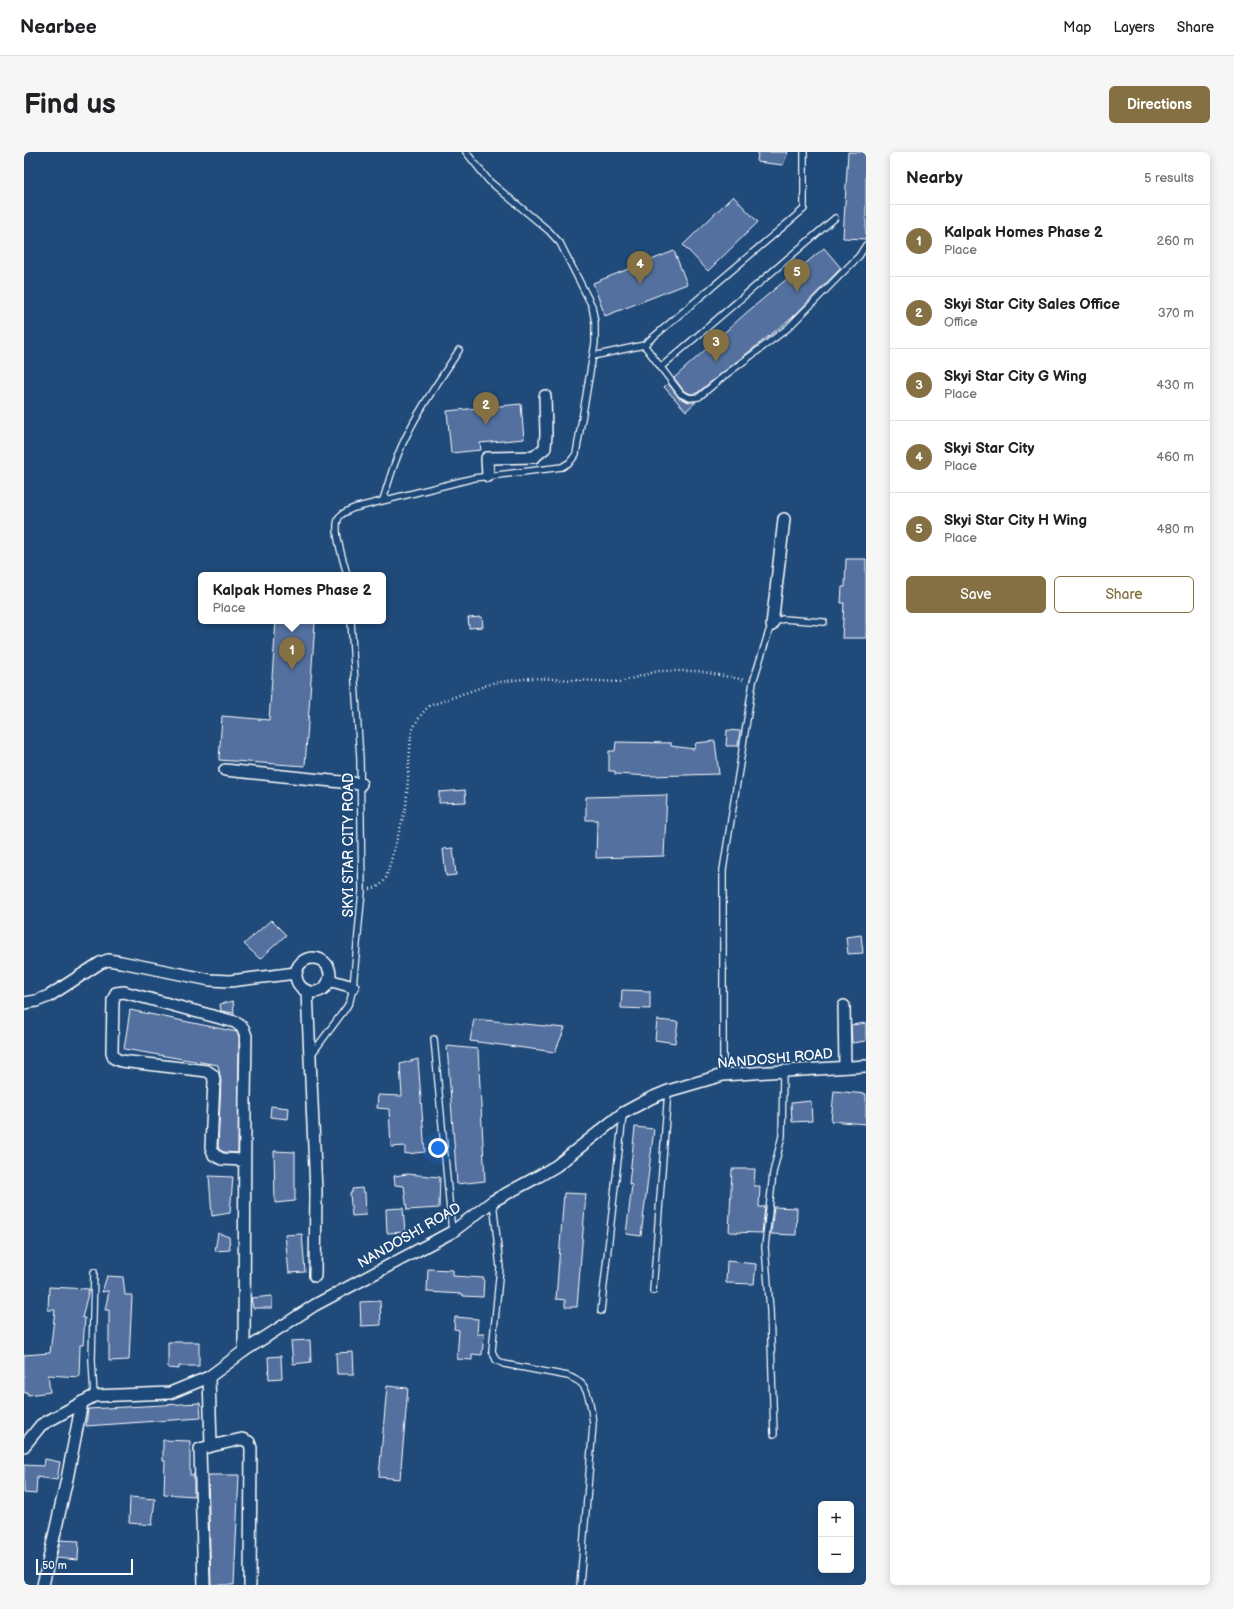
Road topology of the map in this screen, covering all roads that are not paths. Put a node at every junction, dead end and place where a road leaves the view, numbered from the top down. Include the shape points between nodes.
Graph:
1 (466, 152) edge
2 (804, 152) edge
3 (835, 218) dead end
4 (866, 245) edge
5 (644, 345) junction
6 (459, 350) dead end
7 (593, 356) junction
8 (661, 367) junction
9 (545, 396) dead end
10 (488, 476) junction
11 (384, 500) junction
12 (784, 519) dead end
13 (346, 572) edge
14 (824, 622) dead end
15 (351, 624) edge
16 (772, 625) junction
17 (224, 770) dead end
18 (361, 784) junction
19 (296, 973) junction
20 (329, 980) junction
21 (353, 987) junction
22 (307, 991) junction
23 (24, 1003) edge
24 (844, 1006) dead end
25 (434, 1039) dead end
26 (310, 1056) junction
27 (866, 1066) edge
28 (845, 1067) junction
29 (783, 1072) junction
30 (723, 1075) junction
31 (668, 1091) junction
32 (623, 1114) junction
33 (244, 1160) junction
34 (493, 1201) junction
35 (452, 1232) junction
36 (94, 1272) dead end
37 (315, 1276) dead end
38 (653, 1291) dead end
39 (601, 1311) dead end
40 (244, 1351) junction
41 (208, 1377) junction
42 (94, 1396) junction
43 (82, 1402) junction
44 (774, 1434) dead end
45 (24, 1446) edge
46 (211, 1446) junction
47 (42, 1585) edge
48 (204, 1585) edge
49 (250, 1585) edge
50 (580, 1585) edge

1 - 7 lane via 489,181 560,243 592,306 595,322
2 - 5 lane via 804,209
3 - 8 lane
4 - 8 lane via 859,256 788,328 699,397 690,398 681,394
5 - 7 lane
5 - 8 lane
6 - 11 lane via 408,432 392,470
7 - 10 lane via 576,454 570,462 562,467
9 - 10 street via 545,448 534,457 487,458
10 - 11 lane
11 - 13 lane via 354,508 339,517 337,535
12 - 16 street
14 - 16 lane via 783,619
15 - 18 lane, SKYI STAR CITY ROAD
16 - 30 lane via 753,682 723,870
17 - 18 street
18 - 21 lane, SKYI STAR CITY ROAD via 362,891
19 - 20 street via 306,959 317,958 326,964 330,974
19 - 22 street via 298,984
19 - 23 street via 230,981 210,980 108,960 91,968 49,996
20 - 21 street
20 - 22 street via 327,985 318,991
21 - 26 lane, SKYI STAR CITY ROAD via 346,1008
22 - 26 street
24 - 28 street
25 - 35 lane
26 - 37 street via 316,1192
27 - 28 street, NANDOSHI ROAD
28 - 29 street, NANDOSHI ROAD
29 - 30 street, NANDOSHI ROAD
29 - 44 lane via 782,1136 773,1173 765,1247
30 - 31 street, NANDOSHI ROAD
31 - 32 street, NANDOSHI ROAD
31 - 38 lane
32 - 34 street, NANDOSHI ROAD via 556,1166
32 - 39 lane
33 - 33 street via 246,1036 243,1028 235,1022 124,992 116,993 113,1000 114,1058 121,1061 207,1071 213,1075 211,1147 214,1155 222,1159
33 - 40 street
34 - 35 street, NANDOSHI ROAD
34 - 50 lane via 500,1268 492,1351 496,1360 578,1380 585,1387 592,1413
35 - 40 street, NANDOSHI ROAD via 315,1305
36 - 42 lane
40 - 41 street, NANDOSHI ROAD
41 - 42 street, NANDOSHI ROAD via 170,1393
41 - 46 street
42 - 43 street, NANDOSHI ROAD
43 - 45 street, NANDOSHI ROAD via 41,1426
43 - 47 street
46 - 48 street via 200,1449
46 - 49 street via 242,1439 249,1442

